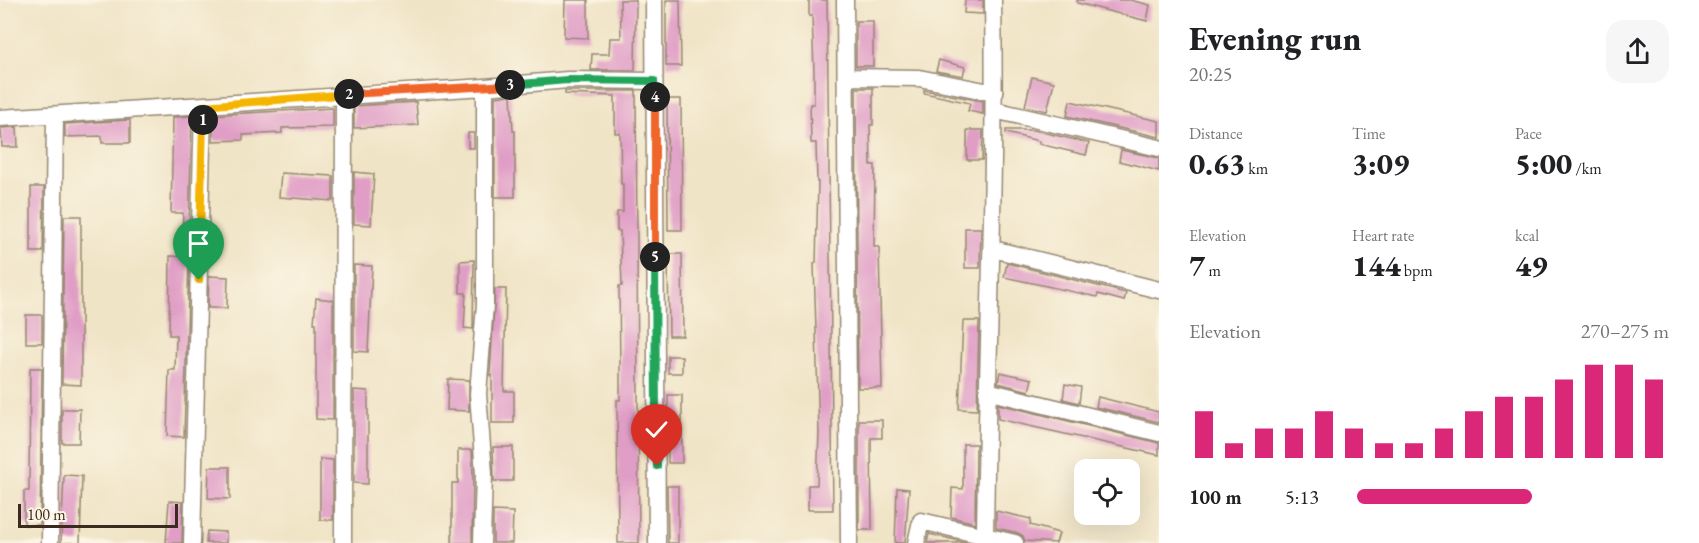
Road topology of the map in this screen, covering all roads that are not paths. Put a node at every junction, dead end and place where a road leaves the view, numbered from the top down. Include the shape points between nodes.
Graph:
1 (654, 0) edge
2 (845, 0) edge
3 (993, 0) edge
4 (846, 77) junction
5 (654, 81) junction
6 (485, 87) junction
7 (344, 95) junction
8 (994, 102) junction
9 (203, 106) junction
10 (55, 115) junction
11 (0, 118) edge
12 (1159, 148) edge
13 (993, 249) junction
14 (1159, 290) edge
15 (987, 391) junction
16 (1159, 433) edge
17 (985, 536) junction
18 (50, 543) edge
19 (192, 543) edge
20 (343, 543) edge
21 (482, 543) edge
22 (657, 543) edge
23 (849, 543) edge
24 (916, 543) edge
25 (1015, 543) edge

1 - 5 street
2 - 4 street
3 - 8 street
4 - 8 street via 919,78
4 - 23 street
5 - 6 street via 567,80
5 - 22 street
6 - 7 street
6 - 21 street via 485,304 478,394 484,473
7 - 9 street
7 - 20 street
8 - 12 street
8 - 13 street
9 - 10 street
9 - 19 street
10 - 11 street
10 - 18 street
13 - 14 street
13 - 15 street
15 - 16 street
15 - 17 street
17 - 24 street via 921,521
17 - 25 street

